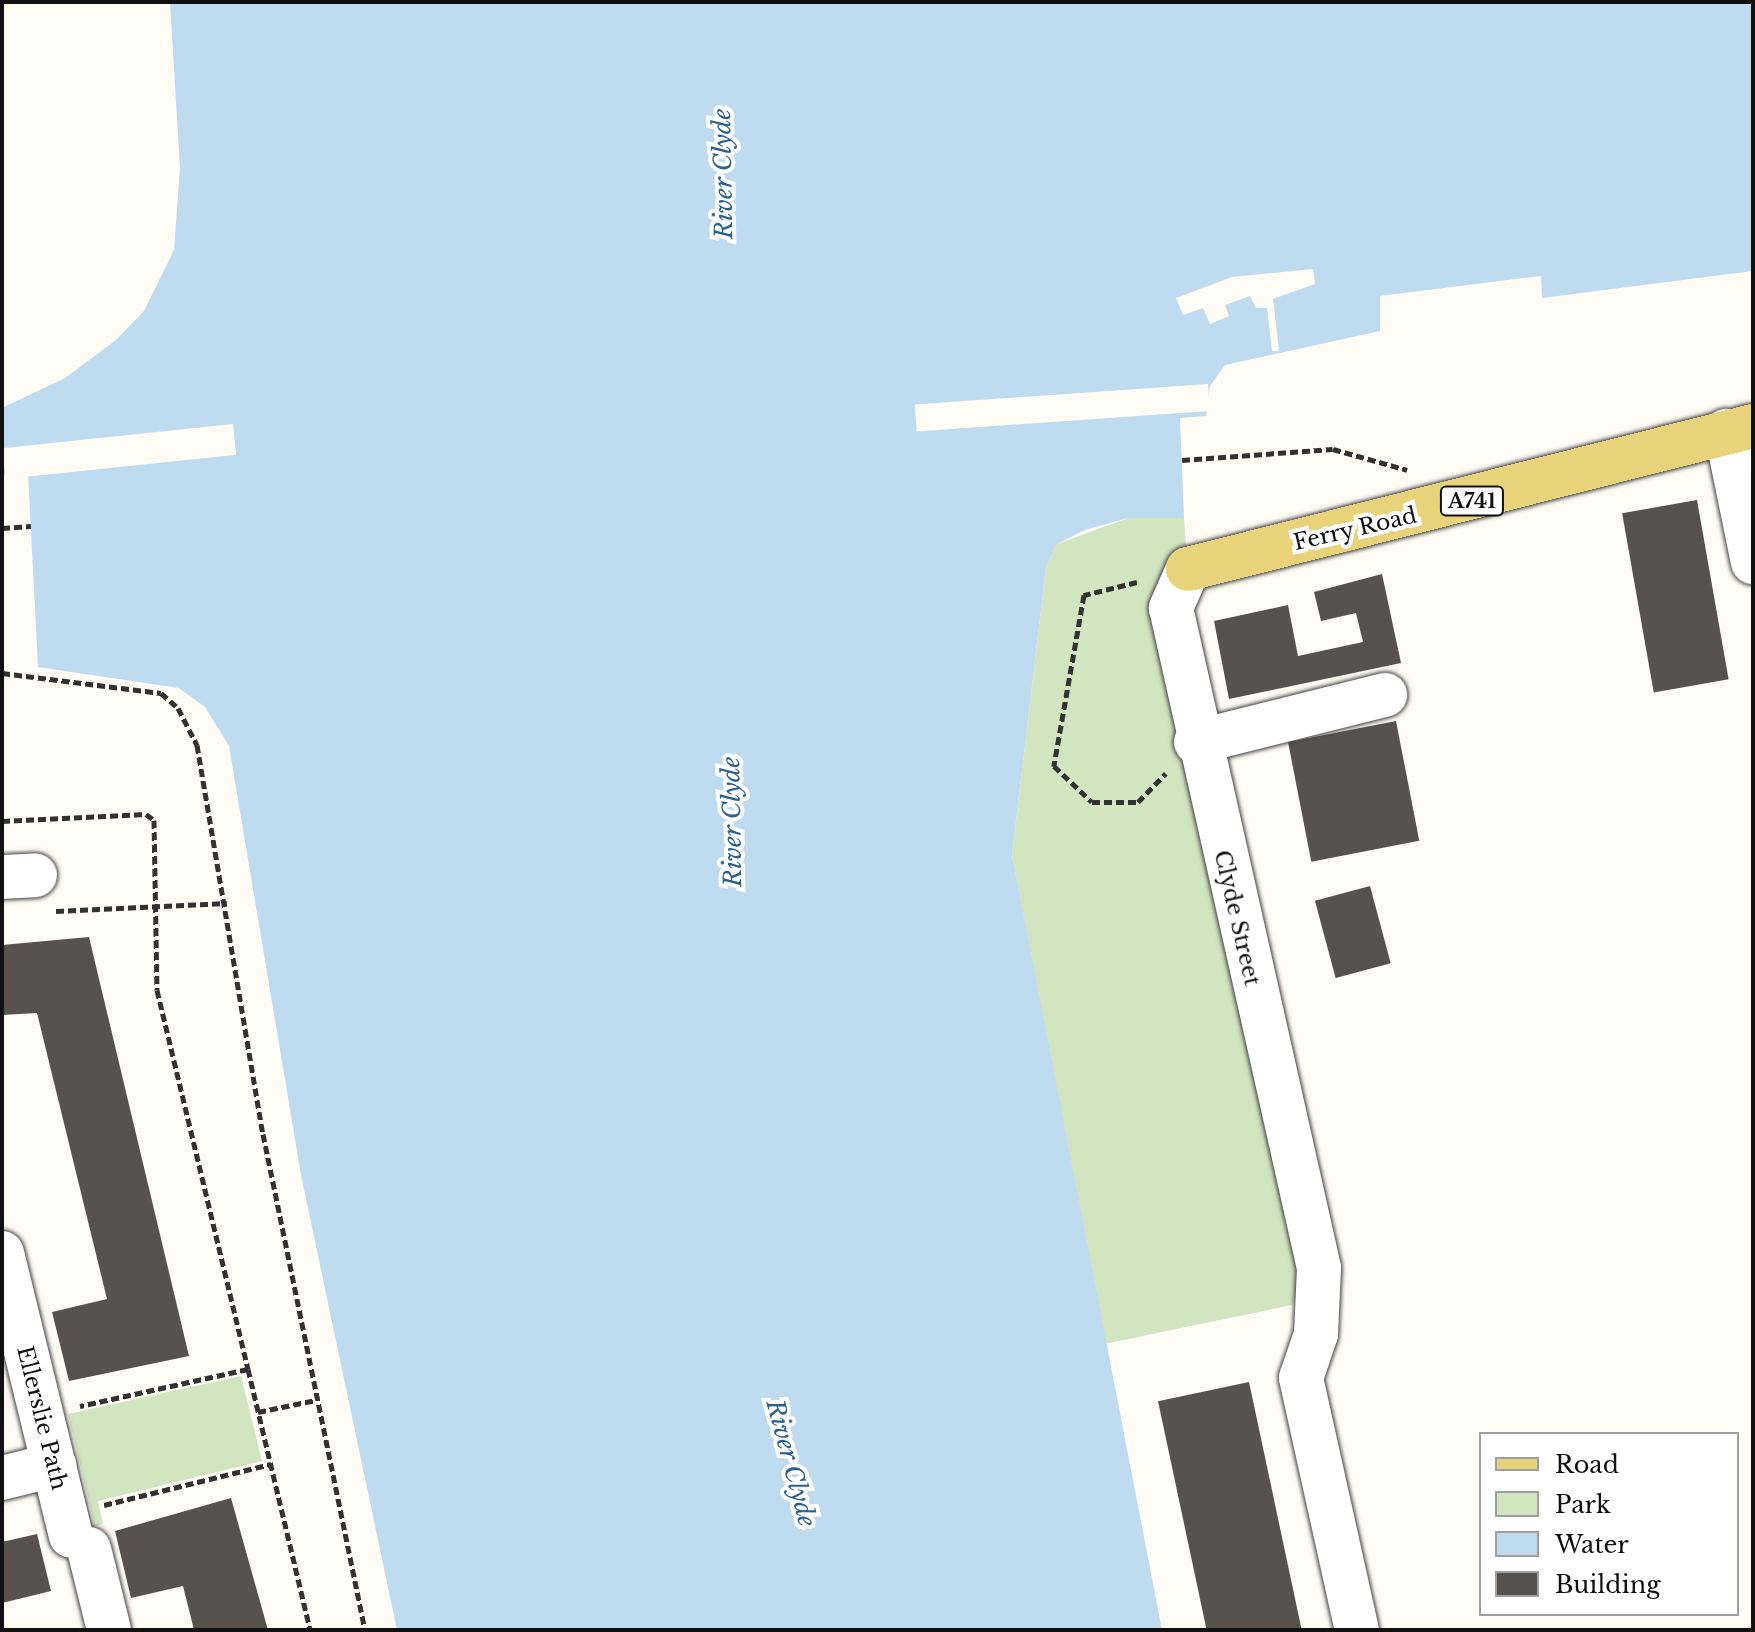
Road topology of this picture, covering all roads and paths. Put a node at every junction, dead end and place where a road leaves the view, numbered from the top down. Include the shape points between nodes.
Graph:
1 (1739, 429) edge
2 (1182, 460) dead end
3 (1422, 474) dead end
4 (31, 526) dead end
5 (2, 528) edge
6 (1753, 562) edge
7 (1188, 569) junction
8 (2, 673) edge
9 (1385, 695) dead end
10 (1196, 742) junction
11 (2, 821) edge
12 (227, 903) junction
13 (157, 906) junction
14 (2, 1253) edge
15 (248, 1369) junction
16 (316, 1400) junction
17 (258, 1412) junction
18 (41, 1415) junction
19 (271, 1464) junction
20 (54, 1465) junction
21 (2, 1478) edge
22 (88, 1534) junction
23 (109, 1630) edge
24 (310, 1630) edge
25 (365, 1630) edge
26 (1357, 1630) edge

1 - 6 street
1 - 7 main road, Ferry Road / A741
2 - 3 path via 1333,449
4 - 5 path
7 - 10 street, Clyde Street via 1171,608
7 - 10 path via 1084,595 1054,766 1092,802 1138,802
8 - 12 path via 169,698 197,745
9 - 10 street
10 - 26 street, Clyde Street via 1319,1268 1316,1334 1301,1378
11 - 13 path via 150,815
12 - 13 path
12 - 16 path
13 - 15 path via 160,1003
14 - 18 street, Ellerslie Path
15 - 17 path
15 - 18 path
16 - 17 path
16 - 25 path
17 - 19 path
18 - 20 street, Ellerslie Path
19 - 22 path via 102,1505
19 - 24 path
20 - 21 street
20 - 22 street, Ellerslie Path
22 - 23 street, Ellerslie Path

